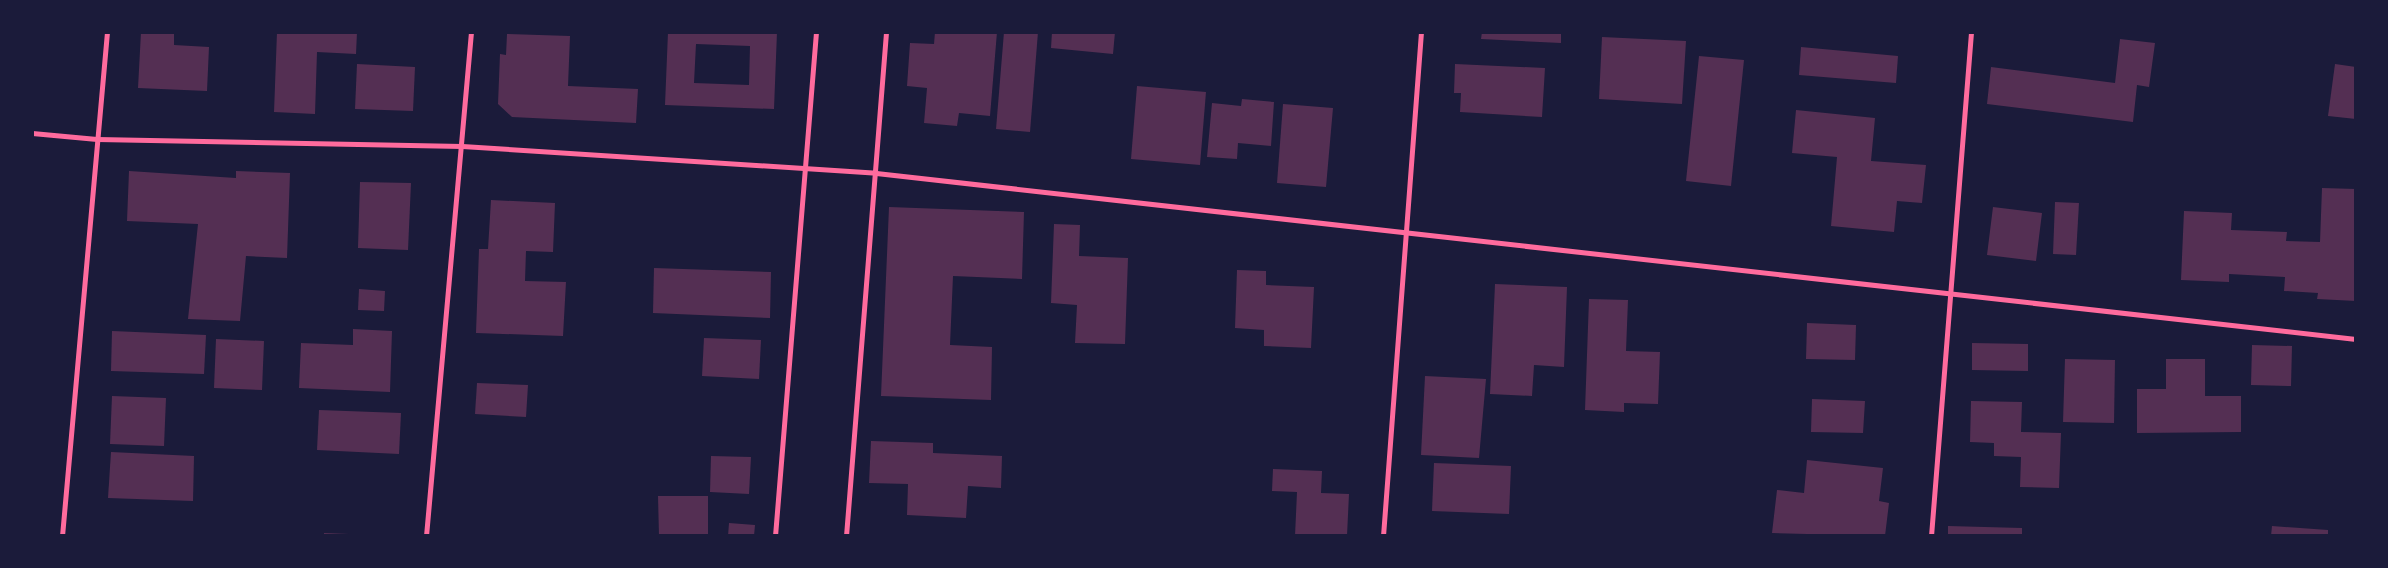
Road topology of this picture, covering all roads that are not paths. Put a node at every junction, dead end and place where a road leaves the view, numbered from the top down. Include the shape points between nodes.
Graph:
1 (107, 32) edge
2 (471, 32) edge
3 (816, 32) edge
4 (886, 32) edge
5 (1421, 32) edge
6 (1971, 32) edge
7 (32, 133) edge
8 (97, 139) junction
9 (462, 146) junction
10 (805, 169) junction
11 (876, 174) junction
12 (1403, 230) junction
13 (1950, 295) junction
14 (2356, 339) edge
15 (62, 536) edge
16 (426, 536) edge
17 (775, 536) edge
18 (846, 536) edge
19 (1383, 536) edge
20 (1931, 536) edge

1 - 8 street
2 - 9 street
3 - 10 street
4 - 11 street
5 - 12 street
6 - 13 street
7 - 8 street
8 - 9 street
8 - 15 street
9 - 10 street
9 - 16 street
10 - 11 street
10 - 17 street
11 - 12 street
11 - 18 street
12 - 13 street
12 - 19 street
13 - 14 street
13 - 20 street

